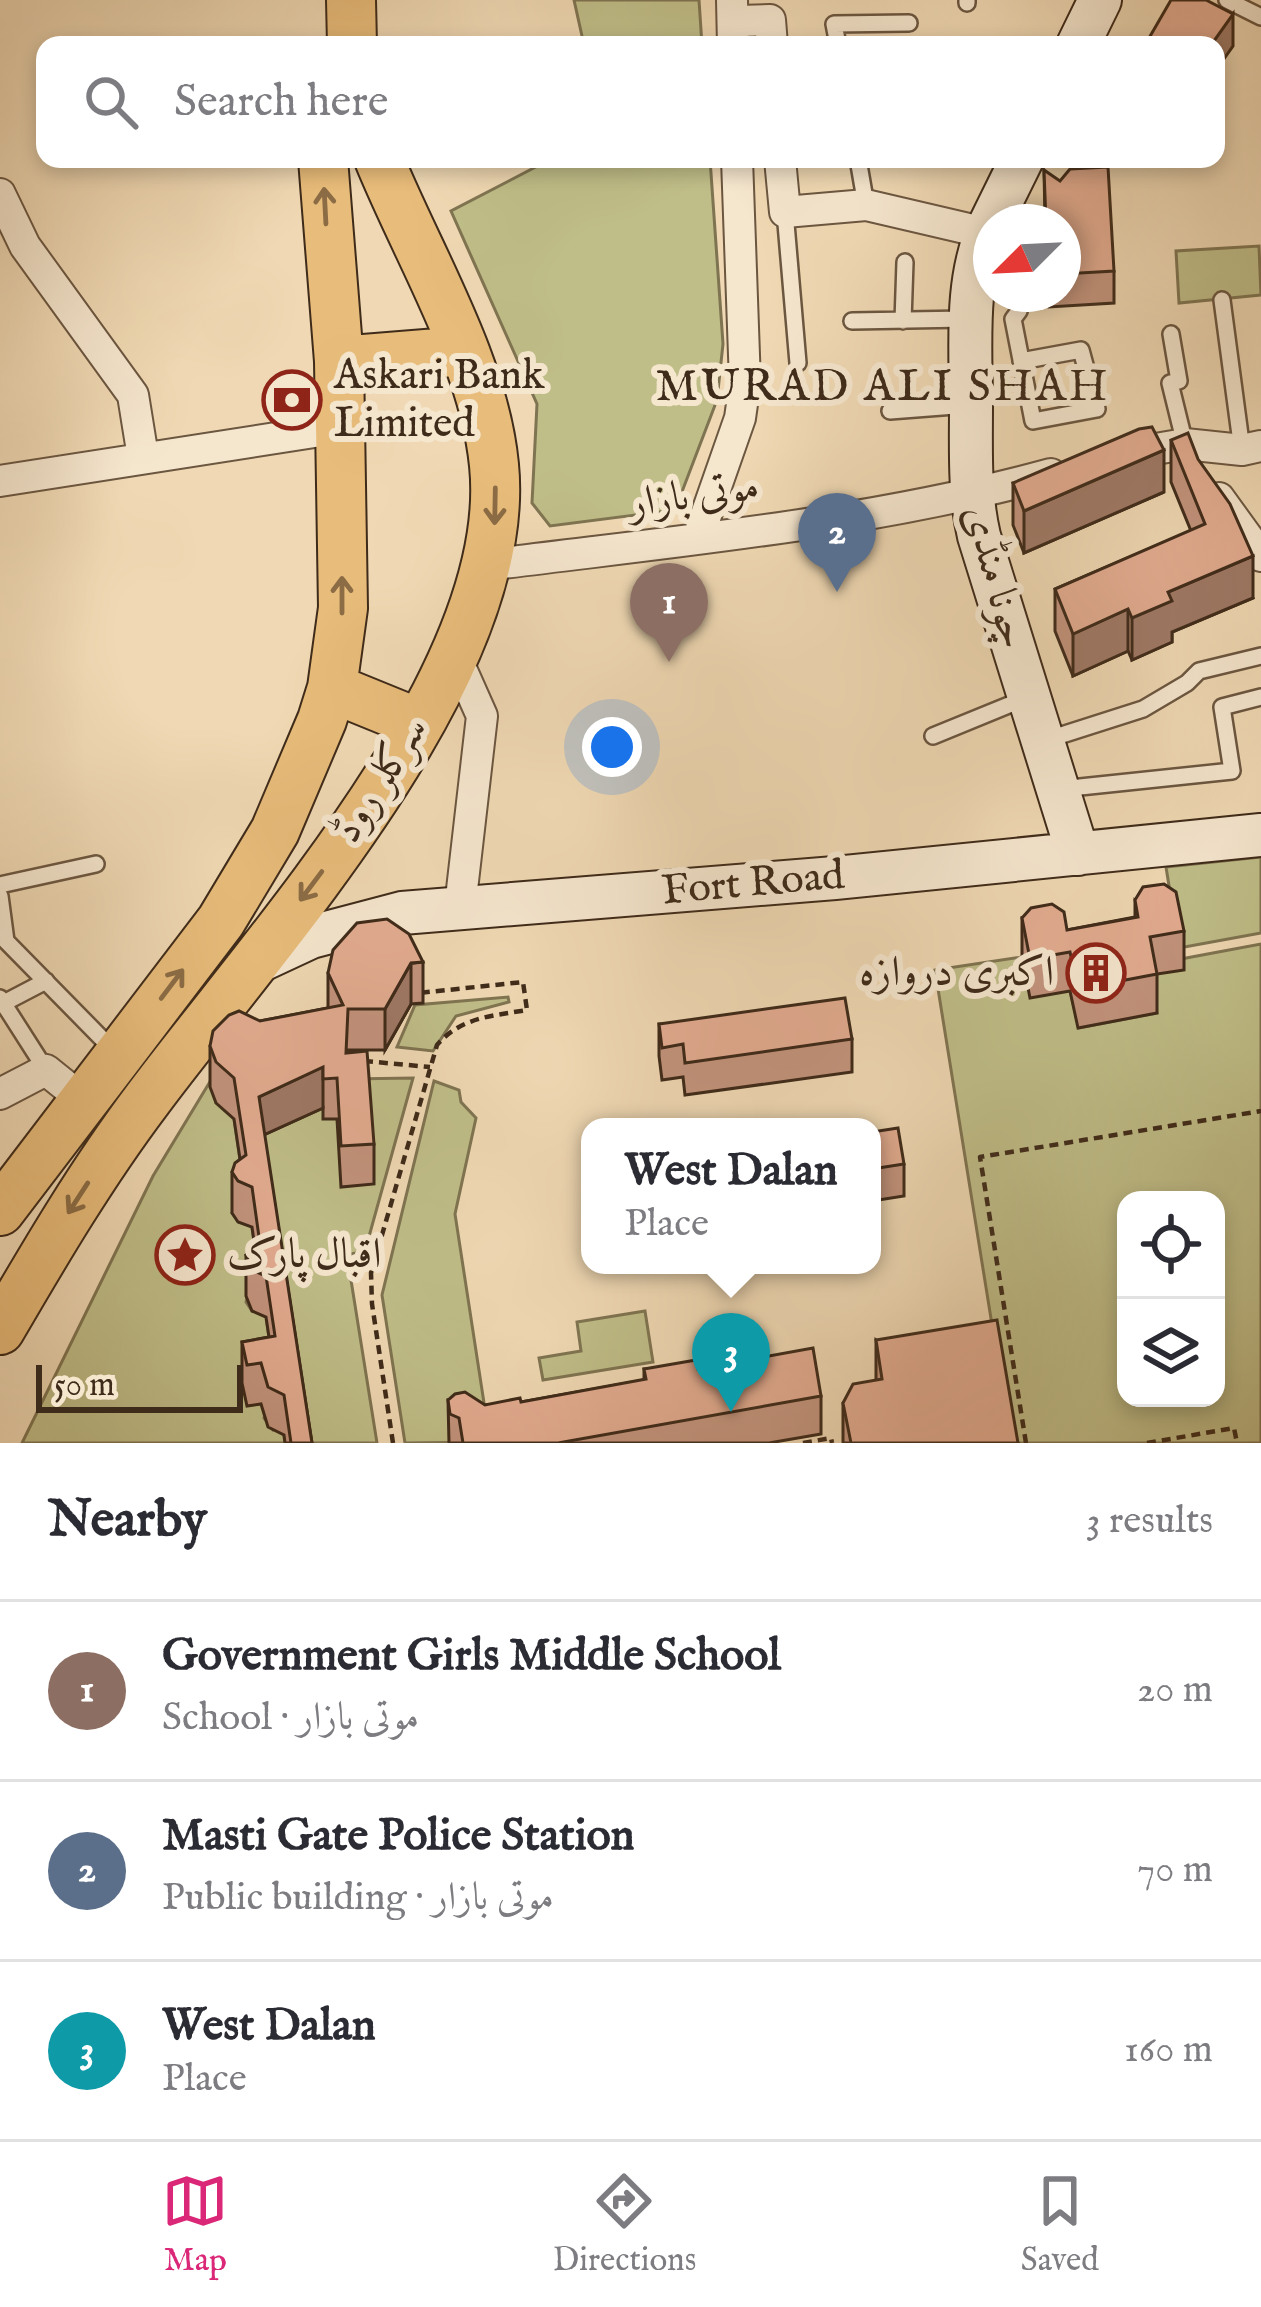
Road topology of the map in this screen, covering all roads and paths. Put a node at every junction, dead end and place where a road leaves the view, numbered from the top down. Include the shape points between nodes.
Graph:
1 (319, 0) edge
2 (351, 0) edge
3 (1100, 0) edge
4 (1227, 0) edge
5 (1261, 17) edge
6 (735, 22) edge
7 (909, 23) dead end
8 (320, 36) edge
9 (352, 36) edge
10 (771, 36) edge
11 (836, 36) edge
12 (1082, 36) edge
13 (324, 168) edge
14 (383, 168) edge
15 (737, 168) edge
16 (781, 168) edge
17 (860, 168) edge
18 (1029, 168) edge
19 (0, 194) edge
20 (1006, 204) edge
21 (866, 205) junction
22 (784, 212) junction
23 (973, 230) edge
24 (905, 262) dead end
25 (1222, 300) dead end
26 (973, 301) edge
27 (1018, 312) edge
28 (969, 319) junction
29 (852, 321) dead end
30 (903, 321) junction
31 (1171, 334) dead end
32 (463, 352) junction
33 (339, 361) junction
34 (1021, 362) junction
35 (798, 363) dead end
36 (971, 405) junction
37 (890, 411) dead end
38 (340, 428) junction
39 (1192, 446) junction
40 (1251, 448) edge
41 (143, 457) junction
42 (0, 481) edge
43 (970, 496) junction
44 (698, 538) junction
45 (1261, 556) edge
46 (488, 565) junction
47 (454, 653) junction
48 (1261, 656) edge
49 (332, 688) junction
50 (1028, 697) junction
51 (1261, 697) edge
52 (418, 723) junction
53 (933, 736) dead end
54 (1043, 741) junction
55 (1058, 789) junction
56 (1261, 836) edge
57 (1078, 854) junction
58 (96, 863) dead end
59 (0, 885) edge
60 (0, 896) edge
61 (460, 907) junction
62 (253, 964) junction
63 (46, 981) junction
64 (415, 994) dead end
65 (1, 1002) edge
66 (118, 1055) junction
67 (352, 1059) edge
68 (431, 1067) junction
69 (64, 1085) junction
70 (0, 1094) edge
71 (1261, 1111) edge
72 (0, 1210) edge
73 (0, 1330) edge
74 (393, 1443) edge
75 (803, 1443) edge
76 (832, 1443) edge
77 (1026, 1443) edge
78 (1147, 1443) edge
79 (1237, 1443) edge

1 - 8 main road
2 - 9 main road
3 - 12 street
4 - 5 lane
6 - 10 street via 770,20
7 - 11 lane via 834,24
33 -> 13 main road, سرکلر روڈ
14 - 32 main road, سرکلر روڈ
15 - 44 street via 745,383
16 - 22 street
17 - 21 lane
18 - 20 street, چونا منڈی
19 - 41 street via 25,246 133,395
21 - 22 street
21 - 23 street
22 - 35 lane
24 - 30 lane
25 - 40 lane
26 - 28 street, چونا منڈی
27 - 34 lane
28 - 30 lane
28 - 36 street, چونا منڈی
29 - 30 lane
31 - 39 lane via 1179,381 1170,383
32 - 33 main road
32 -> 46 main road, سرکلر روڈ via 495,466
33 - 38 main road, سرکلر روڈ
34 - 34 lane via 1033,422 1097,409 1081,350
36 - 37 lane
36 - 43 street, چونا منڈی
38 - 41 street
49 -> 38 main road, سرکلر روڈ via 343,608
39 - 40 street, موتی بازار
39 - 43 street, موتی بازار via 1137,451
39 - 45 street
41 - 42 street
43 - 44 street, موتی بازار
43 - 50 street, چونا منڈی
44 - 46 street, موتی بازار
46 - 47 main road, سرکلر روڈ
47 - 52 main road, سرکلر روڈ
47 - 61 street via 482,716
48 - 54 lane via 1199,671 1143,709
49 - 52 main road
66 -> 49 main road, سرکلر روڈ via 250,876 295,790
50 - 53 lane
50 - 54 street, چونا منڈی
51 - 55 lane via 1222,707 1232,772
52 -> 62 main road, سرکلر روڈ via 344,843
54 - 55 street, چونا منڈی
55 - 57 street, چونا منڈی
56 - 57 street, Fort Road
57 - 61 street, Fort Road
58 - 59 lane
60 - 63 lane via 6,941
61 - 62 street, Fort Road via 311,937
62 -> 73 main road, سرکلر روڈ via 76,1199
63 - 65 lane
63 - 66 lane
64 - 68 path via 523,982 527,1010 452,1028
65 - 69 lane
66 - 69 main road, سرکلر روڈ
67 - 68 path
68 - 74 path via 371,1273
69 - 70 street
69 - 72 main road, سرکلر روڈ
71 - 77 path via 980,1157
75 - 76 path
78 - 79 path via 1234,1428

